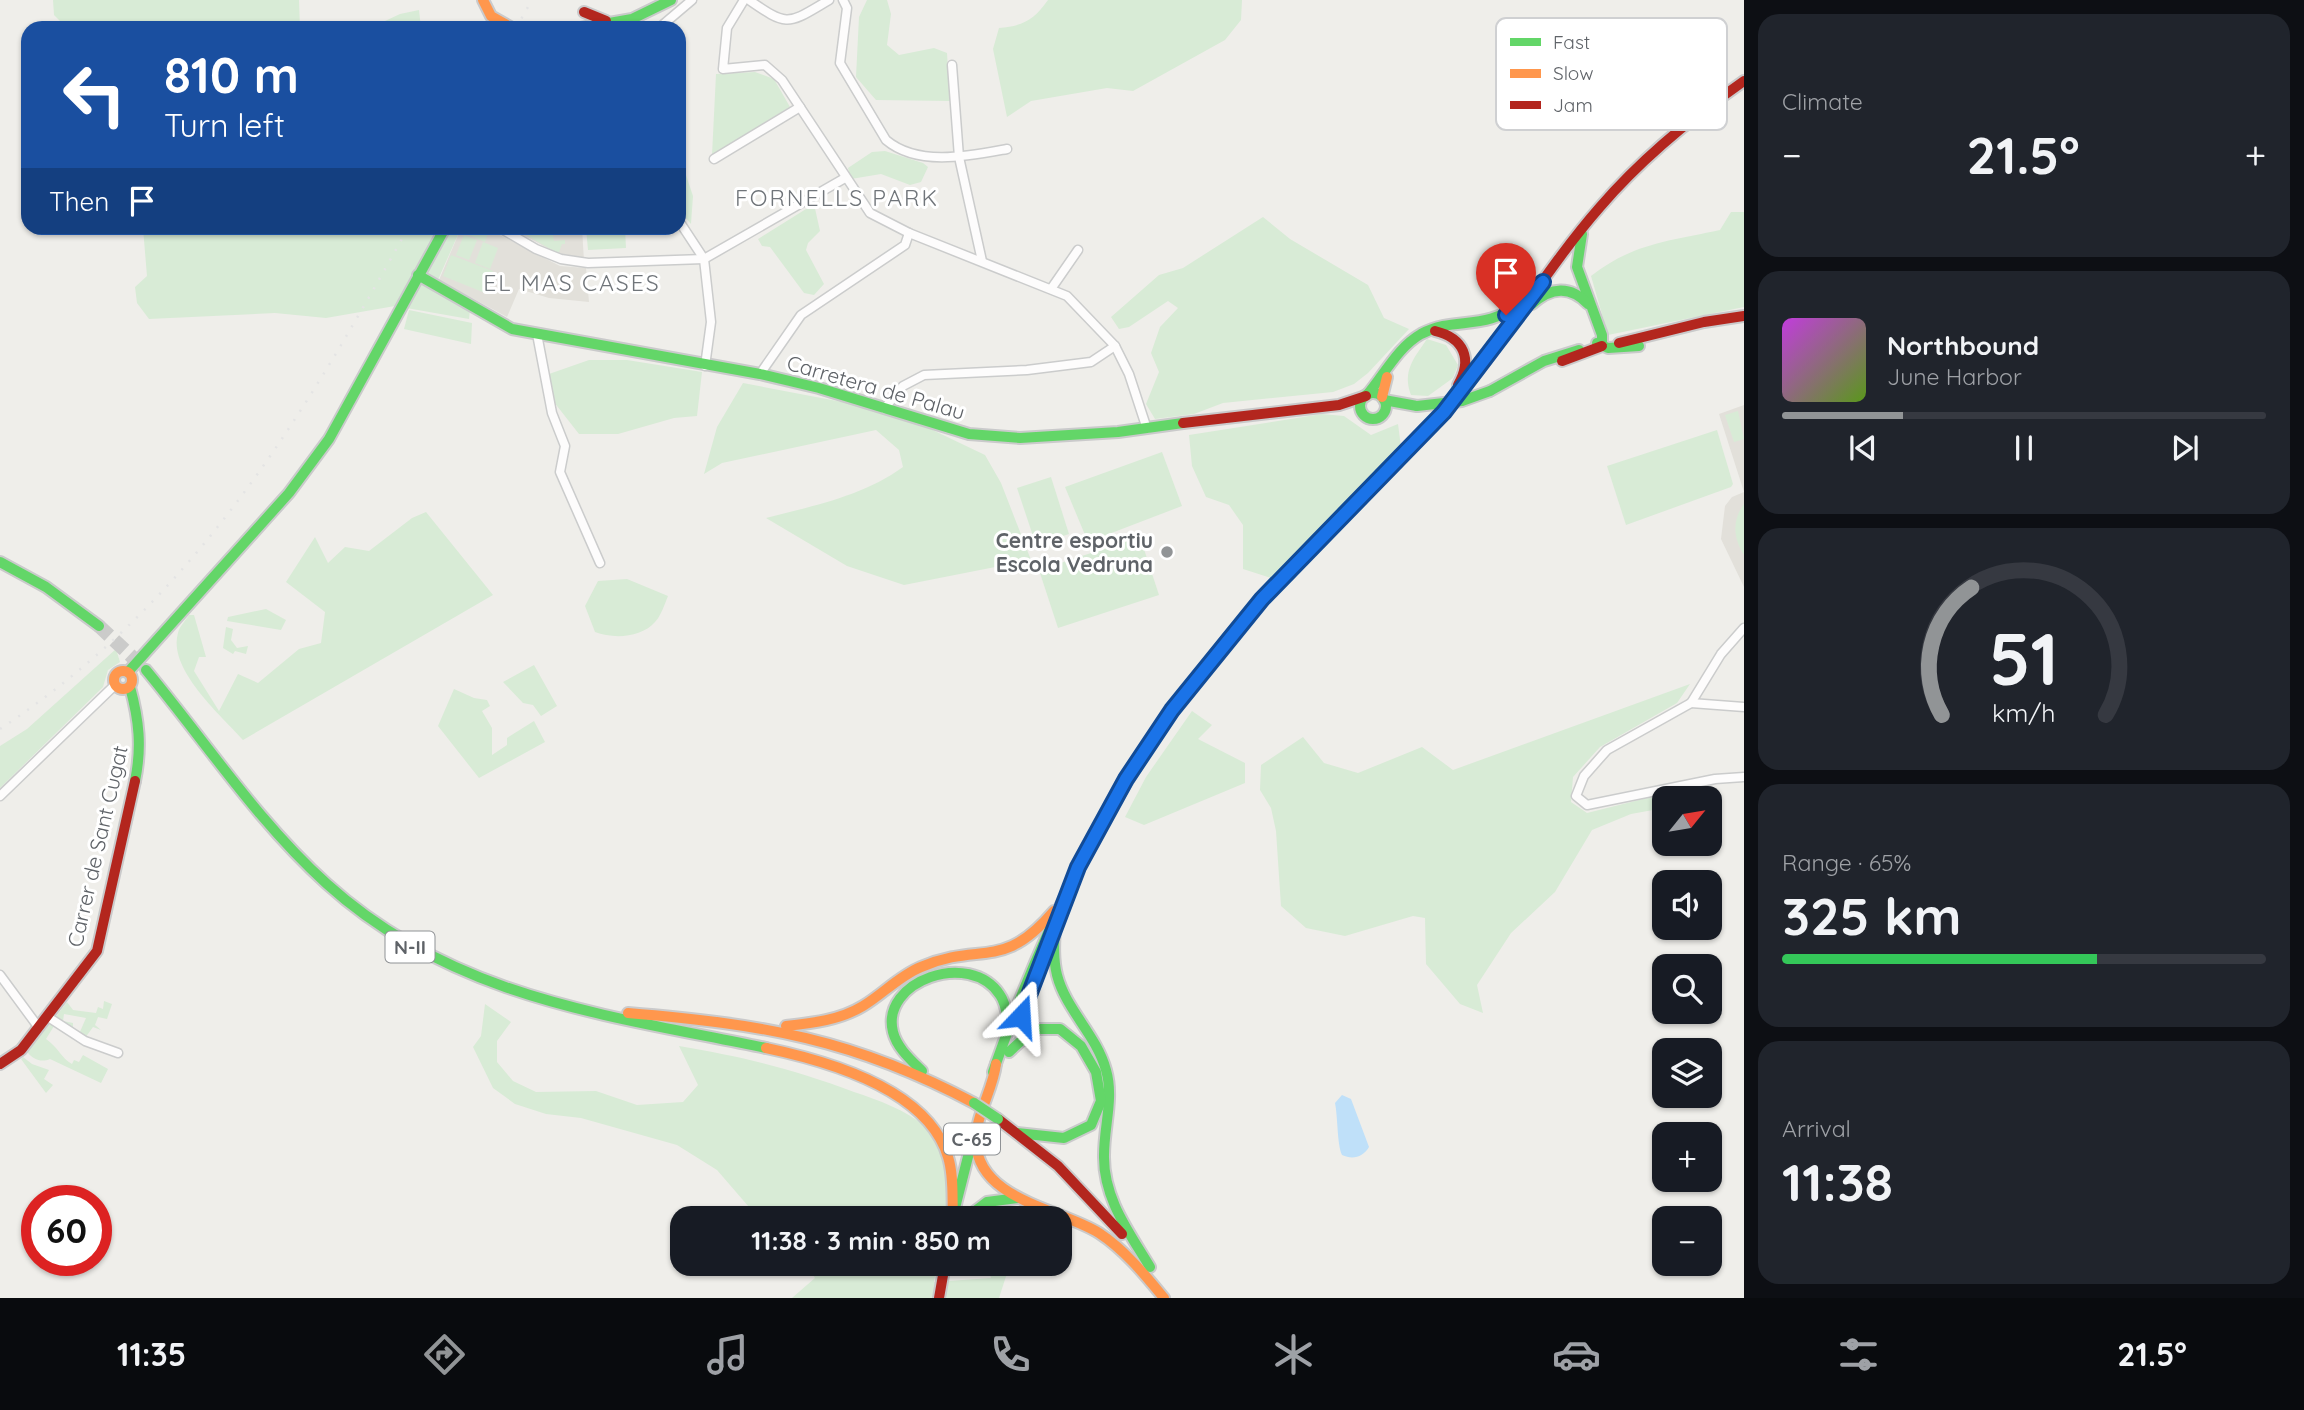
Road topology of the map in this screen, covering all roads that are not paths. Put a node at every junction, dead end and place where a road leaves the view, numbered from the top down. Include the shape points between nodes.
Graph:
1 (482, 0) edge
2 (581, 0) edge
3 (671, 0) edge
4 (692, 0) edge
5 (746, 0) edge
6 (830, 0) edge
7 (843, 0) edge
8 (584, 12) junction
9 (499, 21) edge
10 (582, 21) edge
11 (611, 21) edge
12 (621, 21) edge
13 (667, 21) edge
14 (952, 65) dead end
15 (1744, 81) edge
16 (1727, 94) edge
17 (800, 107) junction
18 (1681, 130) edge
19 (1007, 149) dead end
20 (959, 157) junction
21 (713, 159) dead end
22 (845, 178) junction
23 (1586, 224) junction
24 (686, 232) edge
25 (909, 233) junction
26 (441, 235) edge
27 (512, 235) edge
28 (1078, 250) dead end
29 (704, 259) junction
30 (982, 261) junction
31 (418, 275) junction
32 (1543, 282) junction
33 (1051, 289) junction
34 (1592, 310) junction
35 (1744, 316) edge
36 (1516, 319) junction
37 (1695, 324) junction
38 (1431, 330) junction
39 (537, 334) junction
40 (1599, 336) junction
41 (1115, 346) junction
42 (1639, 346) junction
43 (1563, 361) junction
44 (705, 366) junction
45 (1389, 370) junction
46 (760, 374) junction
47 (1518, 376) junction
48 (1366, 396) junction
49 (1383, 399) junction
50 (1339, 405) junction
51 (1402, 405) junction
52 (884, 409) junction
53 (1383, 415) junction
54 (1365, 416) junction
55 (1147, 429) junction
56 (1410, 449) junction
57 (0, 562) edge
58 (600, 563) dead end
59 (99, 626) tunnel mouth
60 (1744, 628) edge
61 (1740, 636) edge
62 (146, 670) tunnel mouth
63 (128, 673) junction
64 (115, 685) junction
65 (130, 687) junction
66 (1690, 703) junction
67 (1744, 707) edge
68 (1744, 777) edge
69 (0, 796) edge
70 (1078, 867) junction
71 (1054, 911) junction
72 (1055, 927) junction
73 (0, 975) edge
74 (575, 1007) junction
75 (48, 1017) junction
76 (1009, 1026) junction
77 (39, 1028) junction
78 (775, 1028) junction
79 (1009, 1052) junction
80 (118, 1053) dead end
81 (0, 1064) edge
82 (996, 1064) junction
83 (930, 1079) junction
84 (1017, 1133) junction
85 (978, 1150) junction
86 (1023, 1198) junction
87 (955, 1206) edge
88 (958, 1206) edge
89 (959, 1206) edge
90 (982, 1206) edge
91 (1150, 1268) junction
92 (943, 1276) edge
93 (939, 1298) edge
94 (1164, 1298) edge
95 (1173, 1298) edge

1 - 9 main road
2 - 8 main road
3 - 12 main road
4 - 13 street
5 - 6 street via 776,19 790,21
5 - 17 street via 727,27 723,69 765,65
7 - 20 street via 847,8 840,63 886,140 897,149
8 - 10 main road
8 - 11 main road
14 - 20 street
15 - 16 main road, C-65
17 - 21 street
17 - 22 street
18 - 23 main road, C-65 via 1651,153
19 - 20 street
20 - 30 street
22 - 25 street via 870,213
22 - 29 street
23 - 32 main road, C-65
23 - 34 main road via 1576,259
24 - 29 street
25 - 30 street
25 - 46 street via 905,245 801,315
26 - 31 main road
27 - 29 street via 536,249 574,261
28 - 33 street
29 - 44 street via 711,322
30 - 33 street
31 - 39 main road, Carretera de Palau via 512,329
31 - 63 main road via 329,439 289,493
32 - 36 main road, C-65
32 - 38 main road via 1497,320
33 - 41 street via 1067,296
34 - 36 main road via 1577,294 1558,289 1541,295
34 - 40 main road
35 - 37 main road
36 - 56 main road, C-65 via 1462,392
37 - 40 main road via 1618,343
37 - 42 main road
38 - 45 main road via 1414,340
38 - 56 main road via 1459,341 1466,352 1467,369
39 - 44 main road, Carretera de Palau
39 - 58 street via 552,412 565,446 560,472
40 - 42 main road via 1608,348
40 - 43 main road via 1597,350
40 - 47 main road via 1585,349 1553,358
41 - 52 street via 1091,362 924,375 903,386
41 - 55 street
42 - 43 main road
43 - 47 main road
44 - 46 main road, Carretera de Palau
45 - 48 main road
45 - 49 main road
46 - 52 main road, Carretera de Palau
47 - 51 main road, bridge via 1462,401
48 - 49 main road via 1376,394
48 - 50 main road, Carretera de Palau
48 - 54 main road via 1360,405
49 - 51 main road
49 - 53 main road
50 - 54 main road, Carretera de Palau
50 - 55 main road, Carretera de Palau
51 - 53 main road
52 - 55 main road, Carretera de Palau via 969,434 1020,438
53 - 54 main road via 1375,419
56 - 70 main road, C-65 via 1270,591 1205,666 1143,752
57 - 59 main road via 46,587
60 - 61 street
61 - 66 street via 1721,654
62 - 74 main road, N-II via 290,847 362,914 452,969
63 - 64 main road via 116,674
63 - 65 main road
64 - 65 main road via 122,690
64 - 69 street
65 - 75 main road, Carrer de Sant Cugat via 139,721 140,757 100,940 88,967
66 - 67 street
66 - 68 street via 1597,758 1577,789 1578,801 1587,804
70 - 71 main road, C-65
70 - 72 main road, C-65
71 - 76 main road, C-65
71 - 78 main road via 1033,938 1012,950 933,962 837,1019
72 - 79 main road, C-65
72 - 91 main road via 1052,956 1057,984 1101,1055 1110,1085 1104,1154 1107,1191
73 - 77 street
74 - 78 main road, N-II
74 - 87 main road via 794,1055 888,1091 923,1116 943,1143 954,1178
75 - 77 main road, Carrer de Sant Cugat
75 - 80 street via 85,1041
76 - 82 main road, C-65
76 - 83 main road via 1001,990 984,975 948,972 909,989 895,1007 892,1027 901,1049
77 - 81 main road, Carrer de Sant Cugat via 21,1050
78 - 83 main road, N-II via 850,1046
79 - 84 main road via 1028,1033 1042,1028 1062,1030 1085,1048 1100,1088 1098,1111 1080,1135 1056,1141
79 - 85 main road, C-65
82 - 85 main road via 976,1142
82 - 88 main road, C-65
83 - 84 main road, N-II, bridge
84 - 91 main road, N-II via 1080,1187
85 - 86 main road via 989,1176
85 - 89 main road, C-65
86 - 90 main road
86 - 94 main road via 1100,1233 1135,1263
91 - 95 main road, N-II
92 - 93 main road

